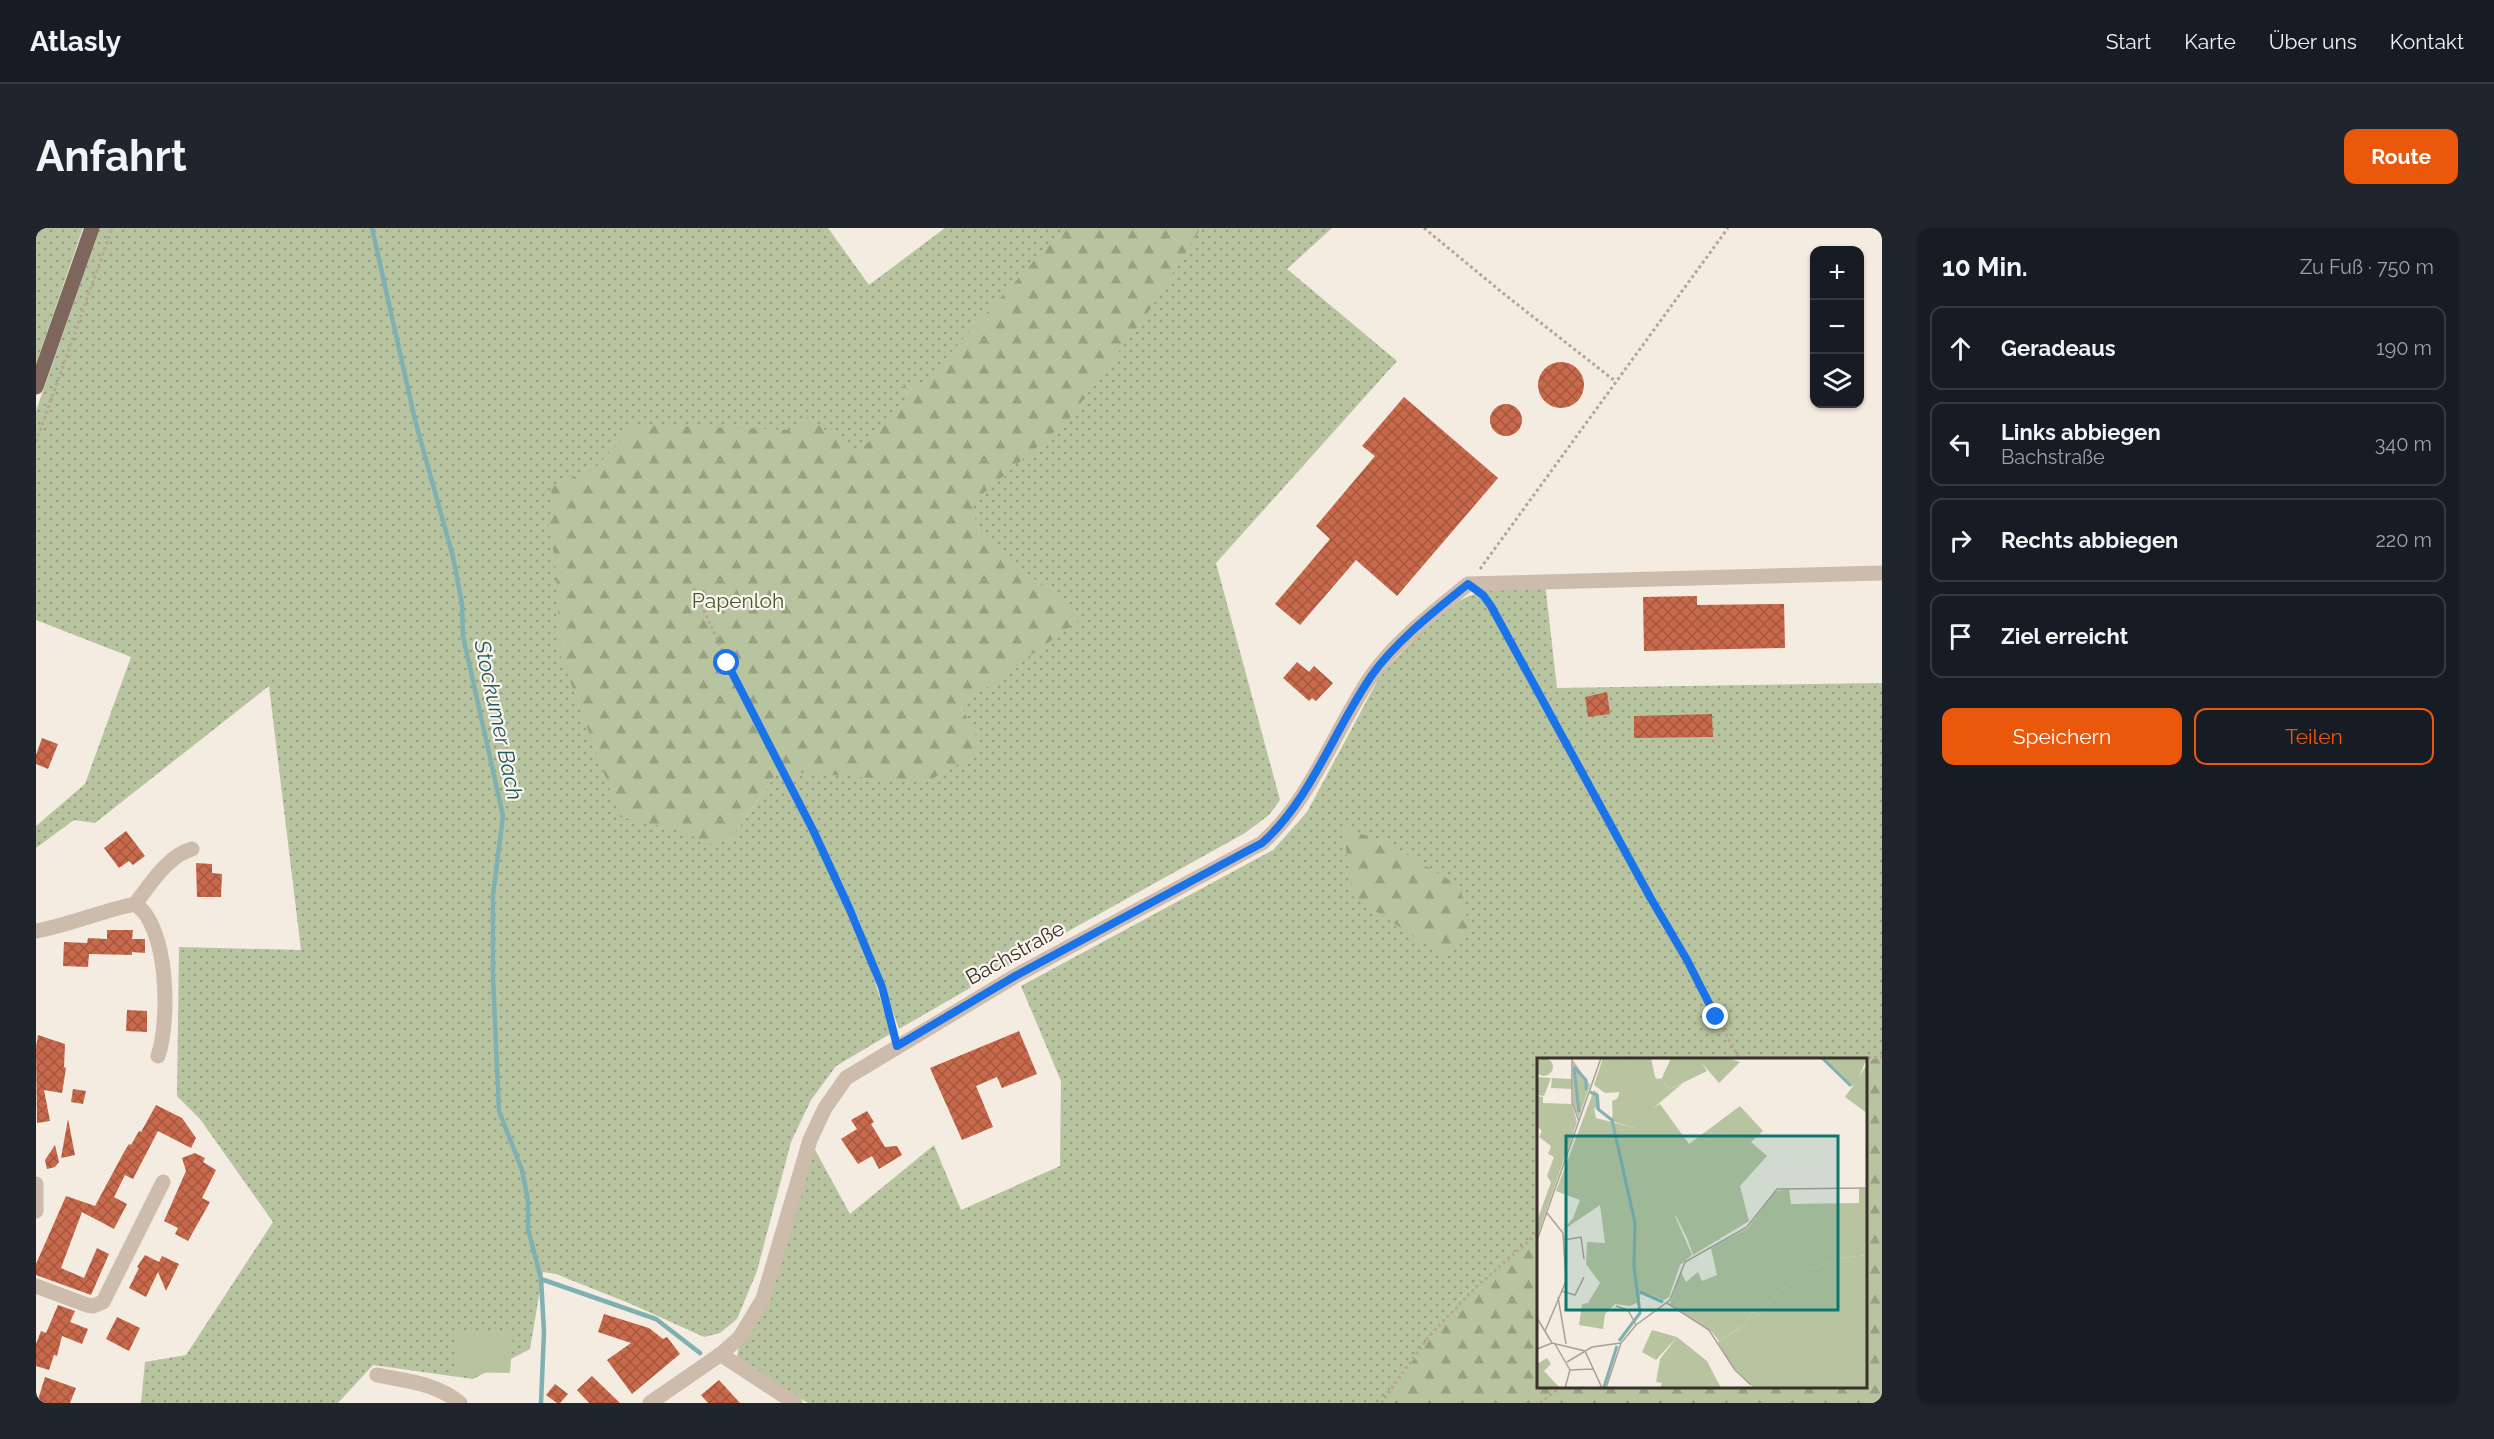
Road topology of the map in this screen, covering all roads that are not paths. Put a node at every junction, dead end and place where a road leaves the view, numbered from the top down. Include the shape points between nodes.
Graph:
1 (92, 228) edge
2 (36, 387) edge
3 (1882, 573) edge
4 (192, 849) dead end
5 (135, 904) junction
6 (36, 931) edge
7 (158, 1056) dead end
8 (163, 1182) dead end
9 (36, 1184) edge
10 (36, 1211) edge
11 (36, 1286) edge
12 (720, 1354) junction
13 (377, 1375) dead end
14 (460, 1403) edge
15 (650, 1403) edge
16 (795, 1403) edge

1 - 2 main road
3 - 12 street, Bachstraße via 1468,584 1422,622 1374,673 1291,813 1262,843 1017,975 846,1078 825,1108 810,1140 764,1299 740,1337
4 - 5 street via 161,871
5 - 6 street
5 - 7 street via 142,909 160,942 163,1041
8 - 11 street via 103,1302 87,1305
9 - 10 street
12 - 15 street, Bachstraße
12 - 16 street
13 - 14 street via 426,1384 447,1392

